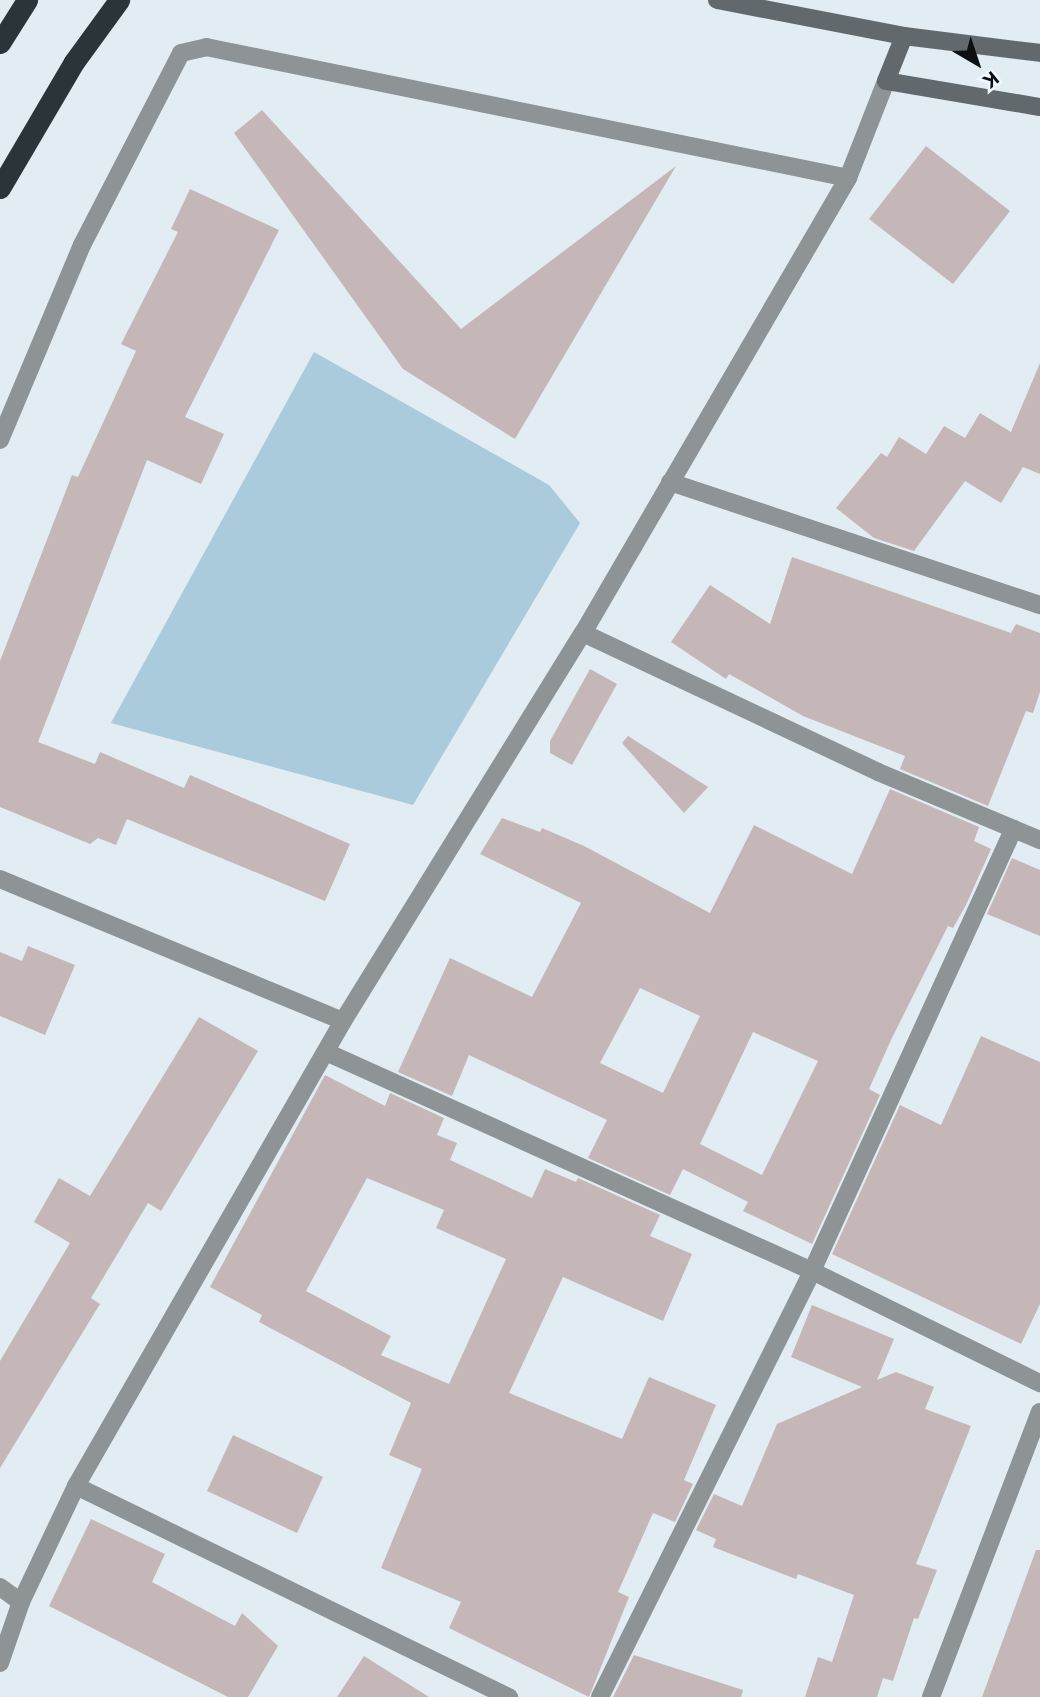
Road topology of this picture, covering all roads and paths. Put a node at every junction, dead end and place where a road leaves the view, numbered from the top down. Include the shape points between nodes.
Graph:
1 (27, 0) edge
2 (119, 0) edge
3 (717, 0) edge
4 (904, 36) junction
5 (0, 43) edge
6 (1040, 53) edge
7 (886, 81) junction
8 (1040, 107) edge
9 (848, 178) junction
10 (0, 188) edge
11 (0, 440) edge
12 (670, 481) junction
13 (1040, 605) edge
14 (583, 633) junction
15 (1013, 829) junction
16 (1040, 840) edge
17 (0, 879) edge
18 (342, 1021) junction
19 (326, 1052) junction
20 (811, 1271) junction
21 (1040, 1383) edge
22 (1040, 1412) edge
23 (76, 1486) junction
24 (0, 1587) edge
25 (21, 1602) junction
26 (0, 1663) edge
27 (509, 1697) edge
28 (600, 1697) edge
29 (931, 1697) edge

1 - 5 highway
2 - 10 highway via 74,62
3 - 4 main road
4 - 6 main road
4 - 7 main road
7 - 8 main road
7 - 9 street
9 - 11 street via 205,47 181,53 82,244
9 - 12 street
12 - 13 street
12 - 14 street
14 - 15 street via 877,772
14 - 18 street
15 - 16 street
15 - 20 street
17 - 18 street
18 - 19 street
19 - 20 street
19 - 23 street
20 - 21 street
20 - 28 street
22 - 29 street
23 - 25 street
23 - 27 street
24 - 25 street
25 - 26 street

